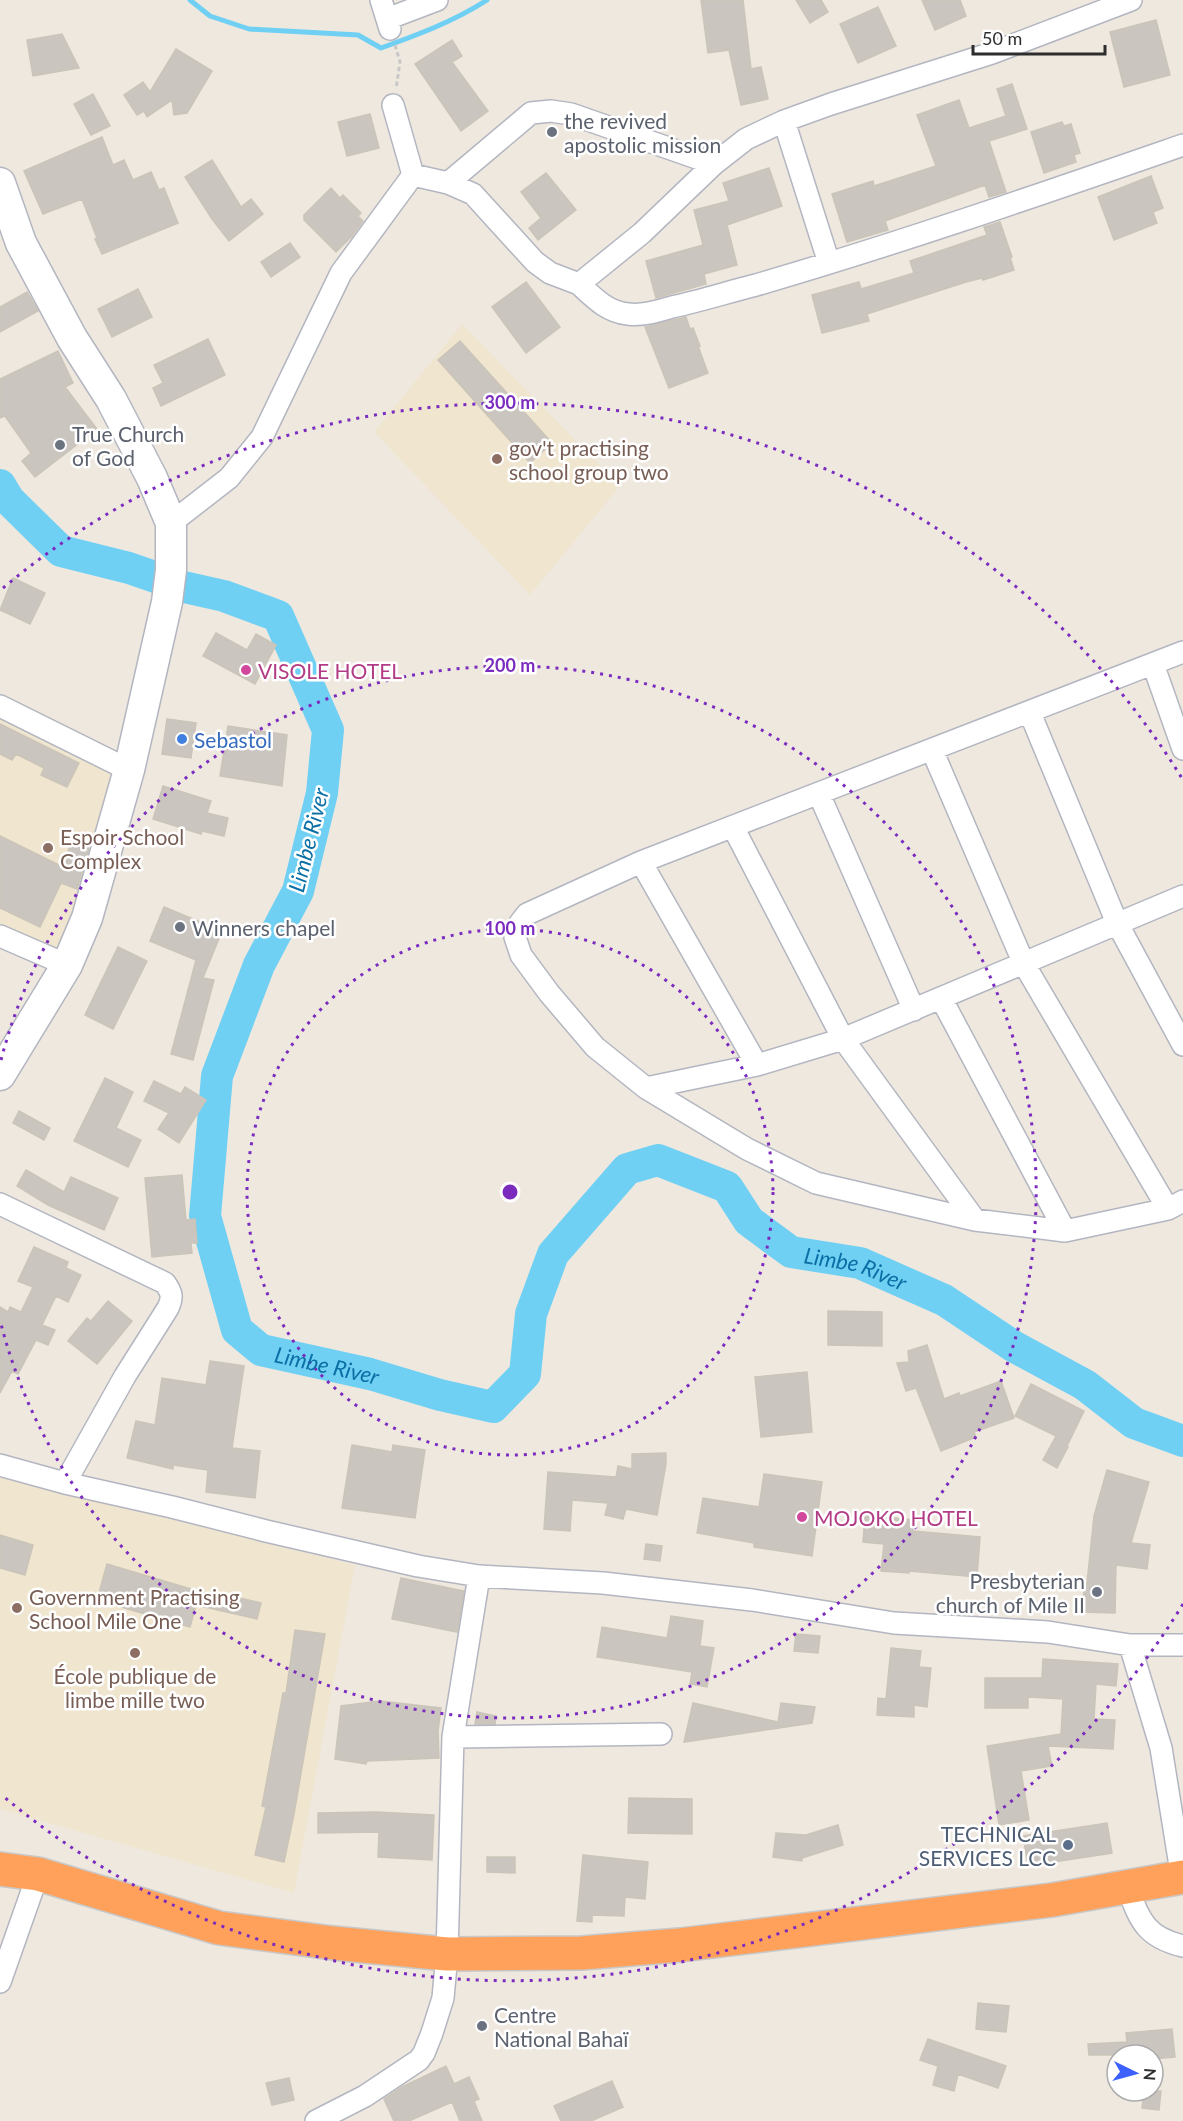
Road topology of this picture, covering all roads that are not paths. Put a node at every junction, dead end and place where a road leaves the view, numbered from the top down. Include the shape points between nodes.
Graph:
1 (436, 0) edge
2 (1131, 0) edge
3 (388, 21) edge
4 (393, 105) road end
5 (784, 121) junction
6 (1183, 145) edge
7 (714, 164) junction
8 (413, 175) junction
9 (0, 183) edge
10 (448, 183) junction
11 (830, 263) junction
12 (579, 284) junction
13 (171, 523) junction
14 (1183, 652) edge
15 (1153, 664) junction
16 (0, 706) edge
17 (1030, 713) junction
18 (1183, 749) edge
19 (932, 750) junction
20 (129, 770) junction
21 (819, 794) junction
22 (733, 827) junction
23 (641, 862) junction
24 (1183, 896) edge
25 (1117, 923) junction
26 (0, 936) edge
27 (1024, 964) junction
28 (67, 965) junction
29 (941, 998) junction
30 (914, 1010) junction
31 (843, 1039) junction
32 (1183, 1046) edge
33 (757, 1065) junction
34 (0, 1075) edge
35 (646, 1088) junction
36 (0, 1203) edge
37 (1175, 1205) edge
38 (975, 1220) junction
39 (1065, 1231) junction
40 (0, 1465) edge
41 (65, 1484) junction
42 (478, 1576) junction
43 (1130, 1645) junction
44 (1183, 1645) edge
45 (661, 1734) dead end
46 (453, 1737) junction
47 (0, 1869) edge
48 (38, 1874) junction
49 (1182, 1878) edge
50 (1127, 1887) junction
51 (1183, 1946) edge
52 (447, 1954) junction
53 (0, 1982) edge
54 (316, 2121) edge

1 - 3 street
2 - 5 street via 992,53
4 - 8 street
5 - 7 street via 746,139
5 - 11 street
6 - 11 street
7 - 10 street via 571,114 551,111 531,113
7 - 12 street via 642,233
8 - 10 street
8 - 13 street via 341,273 262,437 230,478
9 - 13 street via 21,243 72,338 111,399
10 - 12 street via 473,194 535,262 550,273
11 - 12 street via 647,314 612,310 598,303
13 - 20 street via 167,602
14 - 15 street
15 - 17 street
15 - 18 street
16 - 20 street
17 - 19 street
17 - 25 street
19 - 21 street
19 - 27 street
20 - 28 street via 87,918
21 - 22 street
21 - 30 street
22 - 23 street
22 - 31 street
23 - 33 street
23 - 35 street via 527,914 515,937 521,955 542,984 595,1047
24 - 25 street
25 - 27 street
25 - 32 street
26 - 28 street
27 - 29 street
27 - 37 street
28 - 34 street
29 - 30 street
29 - 39 street
30 - 31 street
31 - 33 street
31 - 38 street
33 - 35 street
35 - 38 street via 747,1149 816,1183
36 - 41 street via 165,1283 172,1292 168,1308
37 - 39 street
38 - 39 street
40 - 41 street
41 - 42 street via 418,1566
42 - 43 street via 614,1585 752,1600 894,1623 1048,1632
42 - 46 street
43 - 44 street
43 - 49 street via 1161,1748
45 - 46 street
46 - 52 street
47 - 48 highway
48 - 52 highway via 219,1928
48 - 53 street
49 - 50 highway
50 - 51 street via 1140,1921 1169,1943
50 - 52 highway via 1052,1900 680,1945 582,1953
52 - 54 street via 442,1998 419,2060

